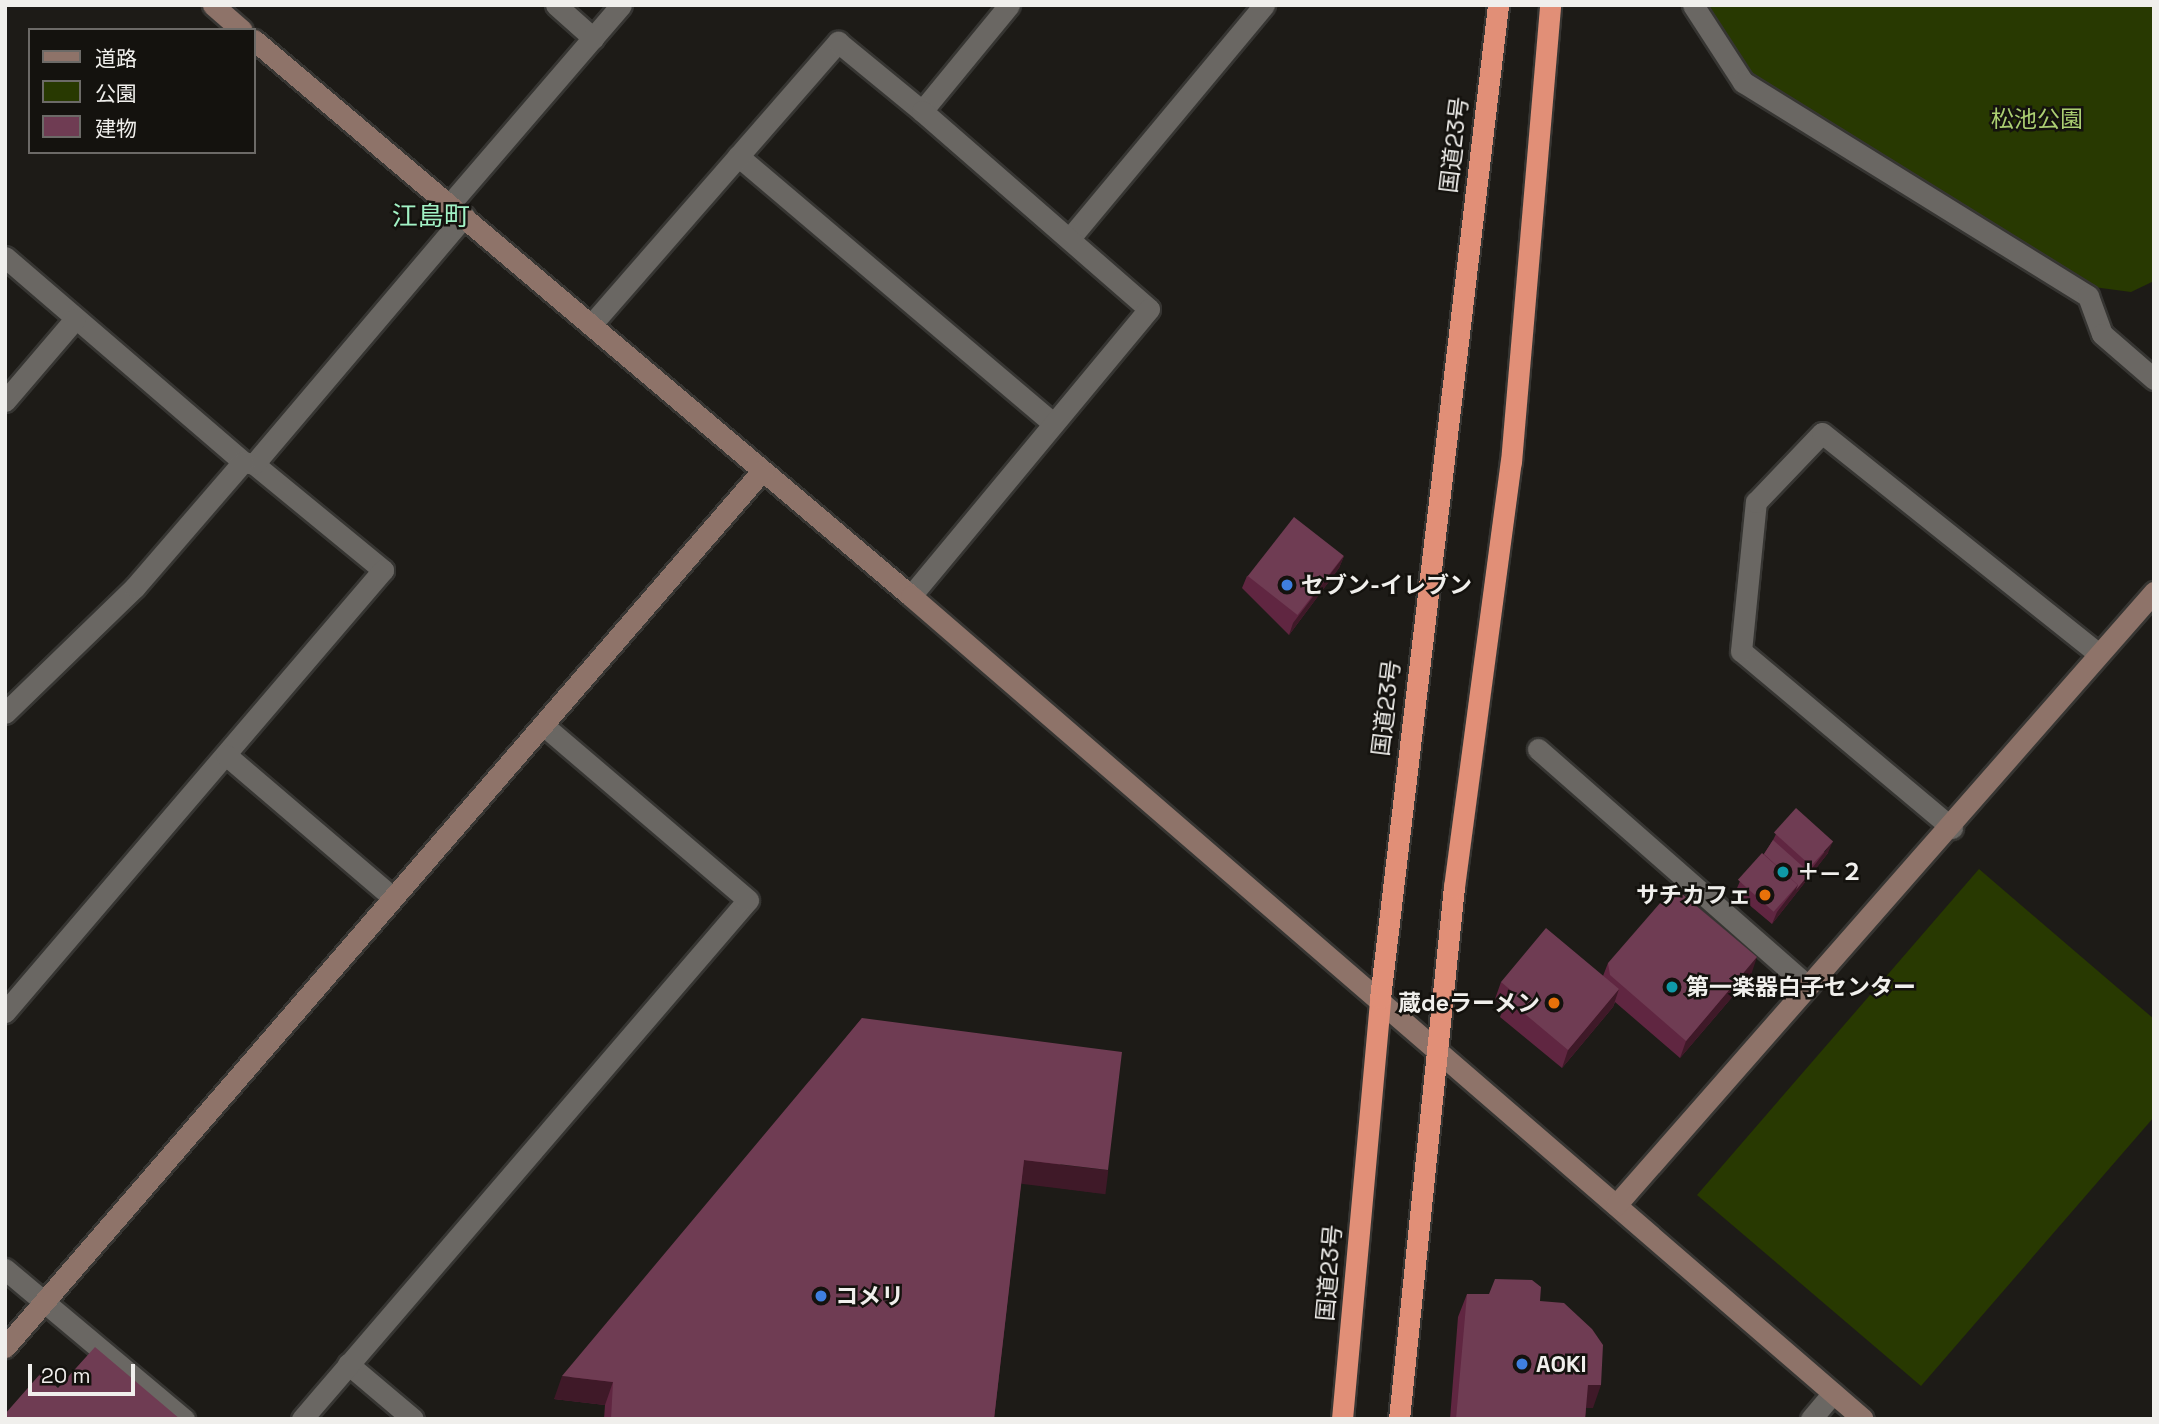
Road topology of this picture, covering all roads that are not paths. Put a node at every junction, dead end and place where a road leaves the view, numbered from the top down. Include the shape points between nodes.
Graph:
1 (212, 5) edge
2 (556, 5) edge
3 (621, 5) edge
4 (1009, 5) edge
5 (1264, 5) edge
6 (1498, 5) edge
7 (1550, 5) edge
8 (1693, 5) edge
9 (240, 28) edge
10 (593, 38) junction
11 (256, 42) edge
12 (922, 111) junction
13 (738, 156) junction
14 (457, 210) junction
15 (1070, 238) junction
16 (5, 257) edge
17 (75, 319) junction
18 (591, 325) junction
19 (2154, 379) edge
20 (5, 401) edge
21 (1053, 423) junction
22 (249, 463) junction
23 (762, 471) junction
24 (2154, 592) edge
25 (911, 596) junction
26 (2099, 654) junction
27 (5, 713) edge
28 (544, 726) junction
29 (1538, 750) dead end
30 (226, 755) junction
31 (1952, 828) junction
32 (391, 896) junction
33 (1808, 986) junction
34 (1380, 998) junction
35 (5, 1012) edge
36 (1436, 1049) junction
37 (1616, 1205) junction
38 (5, 1269) edge
39 (43, 1301) junction
40 (5, 1347) edge
41 (348, 1364) junction
42 (1833, 1393) junction
43 (184, 1419) edge
44 (302, 1419) edge
45 (413, 1419) edge
46 (1342, 1419) edge
47 (1399, 1419) edge
48 (1811, 1419) edge
49 (1863, 1419) edge

1 - 9 street
2 - 10 street
3 - 10 street
4 - 12 street
5 - 15 street
6 - 34 highway, 国道23号
7 - 36 highway via 1511,462
8 - 19 street via 1743,82 2088,296 2102,334
10 - 14 street
11 - 14 street
12 - 13 street via 838,42
12 - 15 street
13 - 18 street
13 - 21 street
14 - 18 street
14 - 22 street
15 - 21 street via 1149,309
16 - 17 street
17 - 20 street
17 - 22 street
18 - 23 street
21 - 25 street
22 - 27 street via 135,587
22 - 30 street via 383,570
23 - 25 street
23 - 28 street
24 - 26 street
25 - 34 street
26 - 31 street
26 - 31 street via 1822,433 1756,502 1741,651
28 - 32 street
28 - 41 street via 748,900
29 - 33 street
30 - 32 street
30 - 35 street
31 - 33 street
32 - 39 street
33 - 37 street
34 - 36 street
34 - 46 highway, 国道23号
36 - 37 street
36 - 47 highway
37 - 42 street
38 - 39 street
39 - 40 street
39 - 43 street
41 - 44 street
41 - 45 street
42 - 48 street
42 - 49 street

